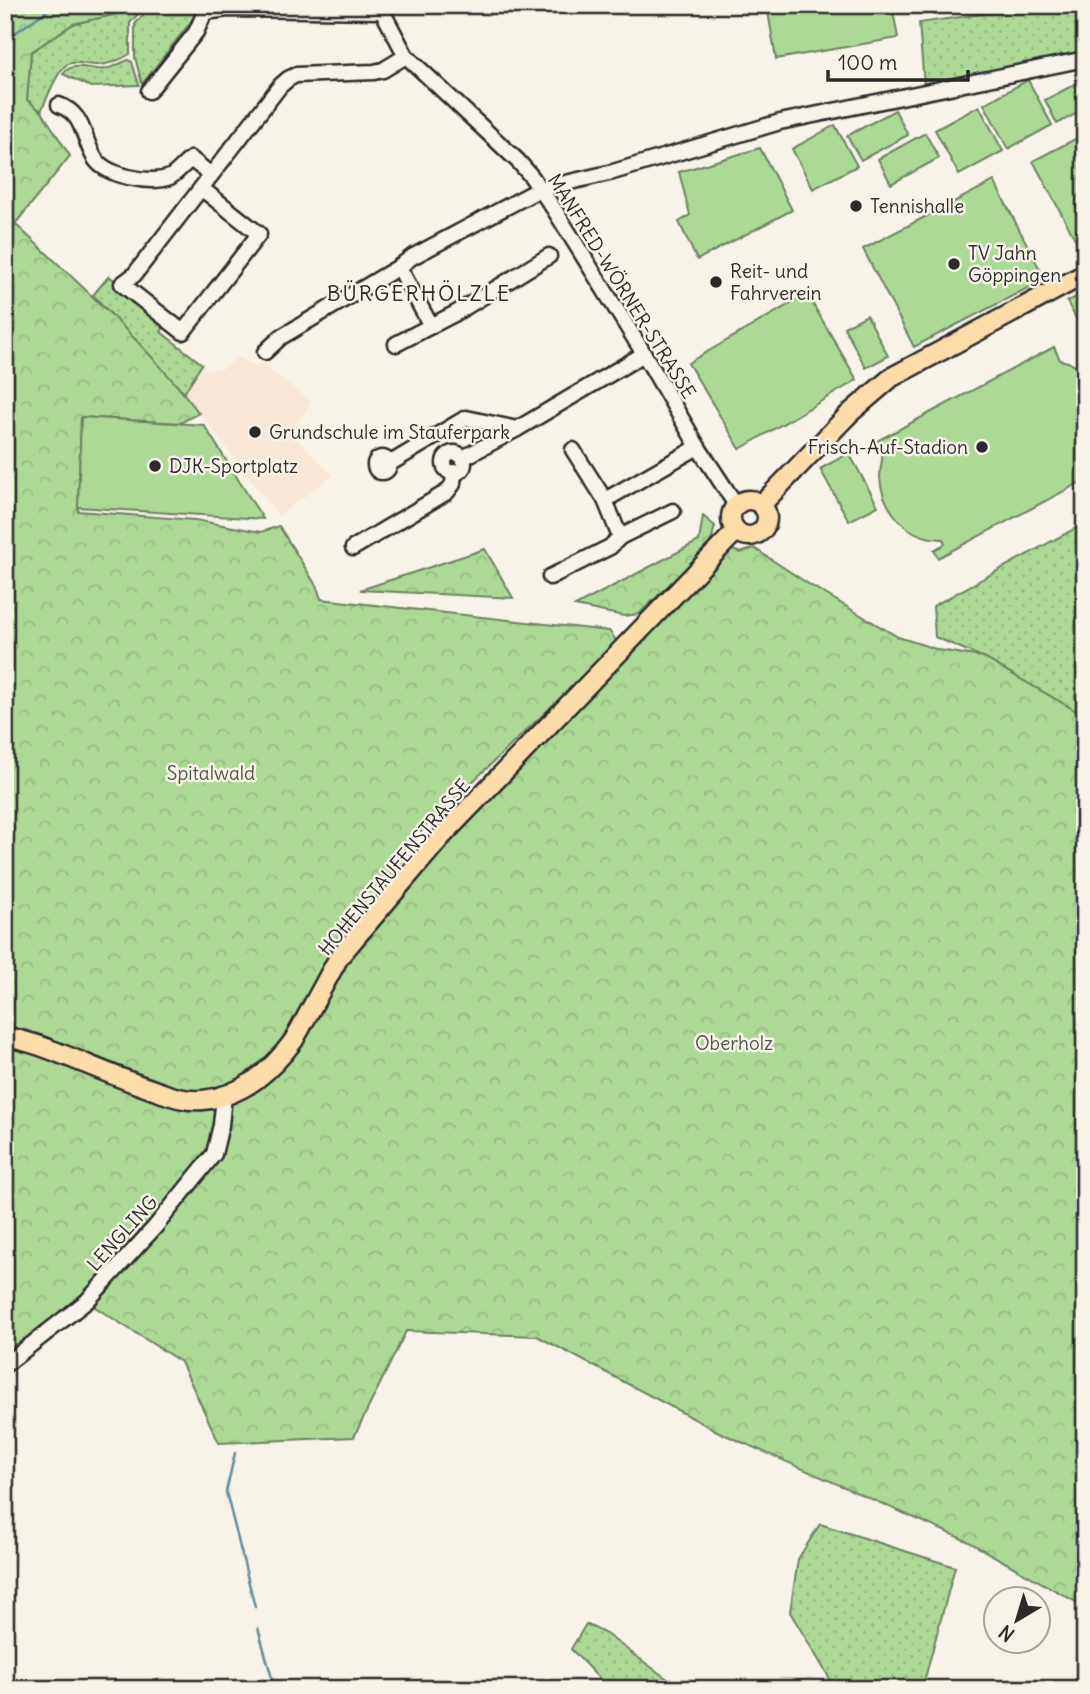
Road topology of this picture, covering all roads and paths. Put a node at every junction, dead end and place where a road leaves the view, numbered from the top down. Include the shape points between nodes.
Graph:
1 (380, 8) edge
2 (406, 56) junction
3 (1085, 59) edge
4 (149, 91) dead end
5 (59, 105) dead end
6 (211, 175) junction
7 (201, 188) junction
8 (540, 189) junction
9 (549, 256) dead end
10 (399, 267) junction
11 (1085, 274) edge
12 (431, 326) junction
13 (396, 344) dead end
14 (265, 352) dead end
15 (644, 354) junction
16 (517, 429) junction
17 (698, 447) junction
18 (573, 450) dead end
19 (389, 464) dead end
20 (605, 500) junction
21 (736, 505) junction
22 (761, 505) junction
23 (673, 511) dead end
24 (736, 531) junction
25 (620, 537) junction
26 (353, 548) dead end
27 (550, 577) dead end
28 (5, 1035) edge
29 (224, 1096) junction
30 (5, 1365) edge

1 - 2 street, MANFRED-WÖRNER-STRASSE
1 - 4 street via 209,11
2 - 6 street via 374,72 288,79
2 - 8 street, MANFRED-WÖRNER-STRASSE via 518,161
3 - 8 street via 780,122
5 - 6 street via 75,114 95,160 111,172 151,181 171,176 191,159
6 - 7 street
7 - 7 street via 134,275 122,284 183,332 260,234
8 - 10 street
8 - 15 street, MANFRED-WÖRNER-STRASSE
9 - 12 street
10 - 12 street
10 - 14 street via 281,337
11 - 22 main road via 892,377 850,413
12 - 13 street
15 - 16 street
15 - 17 street, MANFRED-WÖRNER-STRASSE
16 - 19 street via 466,418
16 - 26 street via 463,458 462,469 454,472 447,492
17 - 20 street
17 - 21 street, MANFRED-WÖRNER-STRASSE
18 - 20 street
20 - 25 street
21 - 22 main road via 748,500
21 - 24 main road via 730,515
22 - 24 main road via 767,517 762,531 747,537
23 - 25 street
24 - 29 main road, HOHENSTAUFENSTRASSE via 442,836 340,957 294,1040 270,1069
25 - 27 street via 610,547
28 - 29 main road, HOHENSTAUFENSTRASSE via 180,1099
29 - 30 street, LENGLING via 214,1154 156,1227 87,1301

